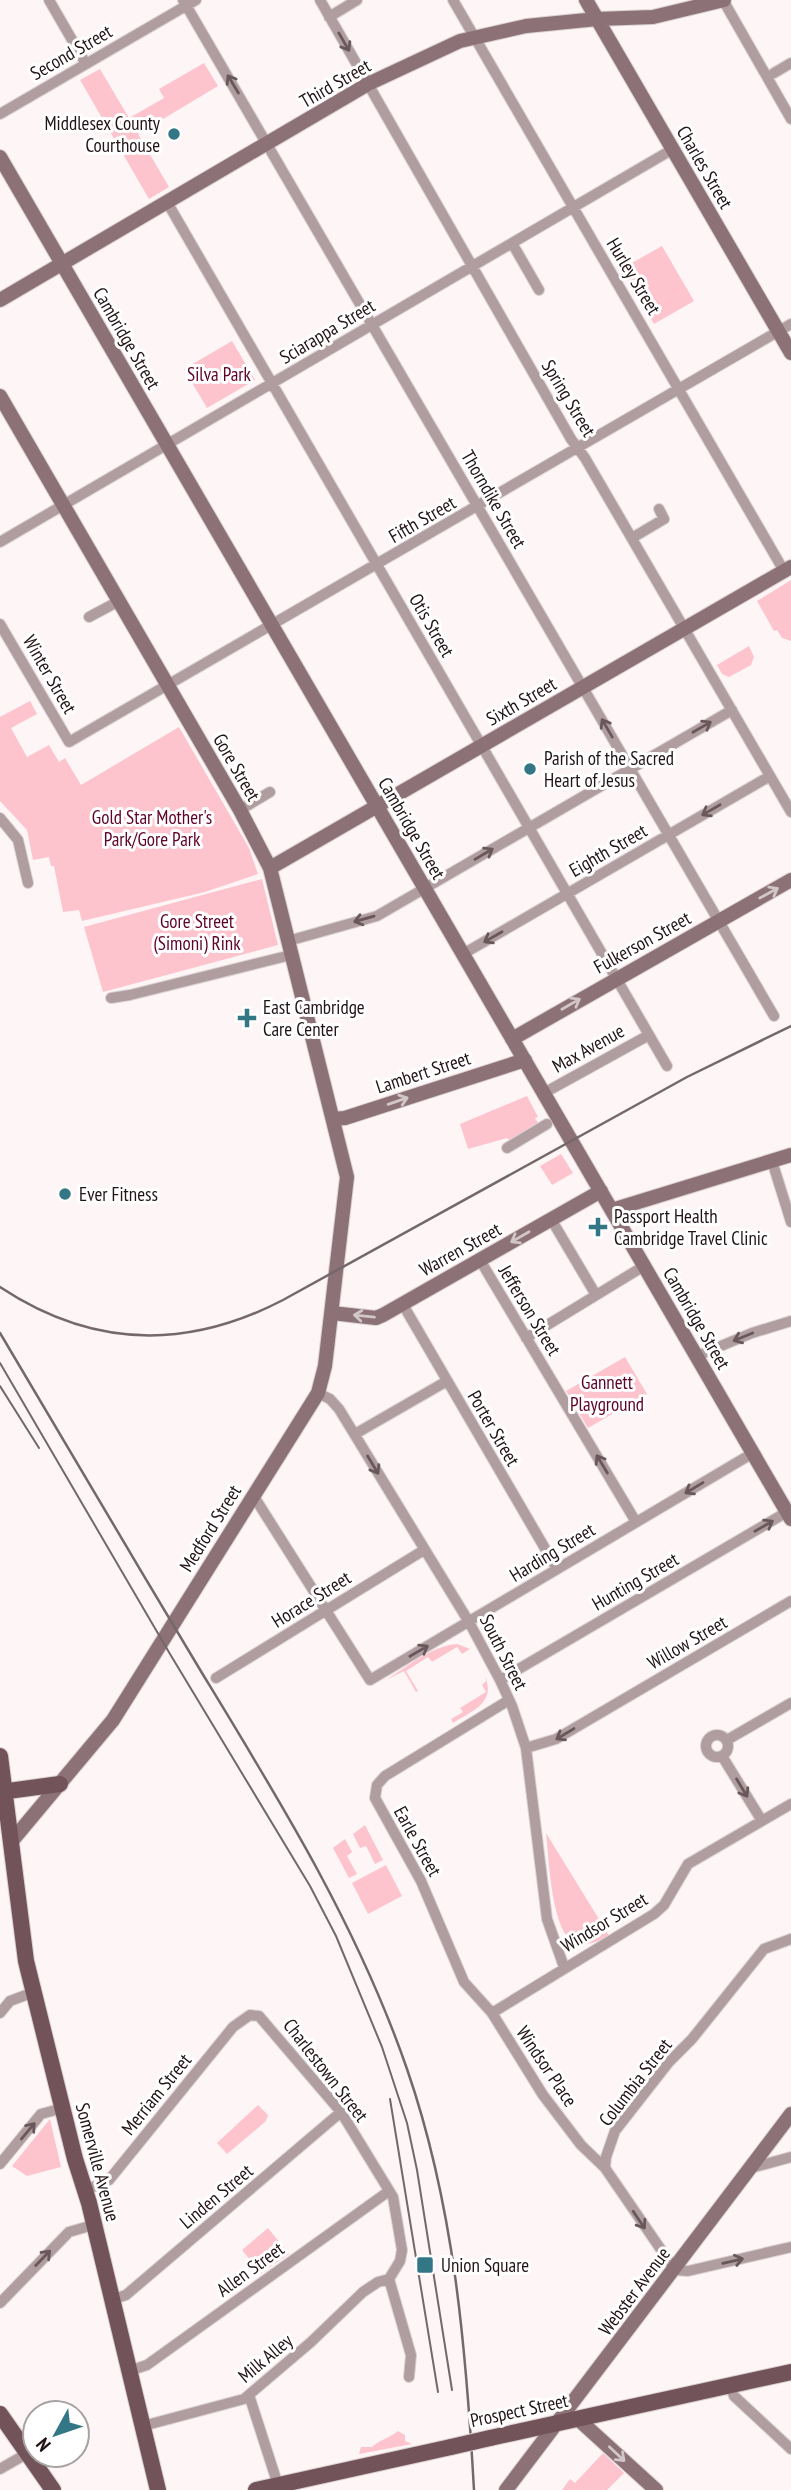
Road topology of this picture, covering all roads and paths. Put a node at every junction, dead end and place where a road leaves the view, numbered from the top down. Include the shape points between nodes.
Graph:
1 (49, 0) edge
2 (320, 0) edge
3 (358, 0) edge
4 (453, 0) edge
5 (586, 0) edge
6 (724, 0) edge
7 (189, 2) edge
8 (329, 17) junction
9 (597, 19) junction
10 (475, 38) junction
11 (791, 63) edge
12 (86, 64) junction
13 (774, 73) dead end
14 (368, 84) junction
15 (0, 114) edge
16 (791, 119) edge
17 (268, 143) junction
18 (673, 149) junction
19 (0, 157) edge
20 (167, 202) junction
21 (572, 207) junction
22 (512, 243) junction
23 (62, 264) junction
24 (473, 265) junction
25 (539, 290) dead end
26 (0, 300) edge
27 (372, 324) junction
28 (785, 328) edge
29 (791, 353) edge
30 (272, 384) junction
31 (680, 388) junction
32 (0, 396) edge
33 (167, 445) junction
34 (577, 449) junction
35 (64, 505) junction
36 (478, 506) junction
37 (659, 509) dead end
38 (632, 538) junction
39 (0, 542) edge
40 (377, 565) junction
41 (787, 569) edge
42 (118, 601) junction
43 (89, 617) dead end
44 (0, 624) edge
45 (272, 626) junction
46 (684, 628) junction
47 (168, 686) junction
48 (583, 687) junction
49 (732, 710) junction
50 (69, 743) joint
51 (482, 746) junction
52 (630, 769) junction
53 (770, 776) junction
54 (270, 792) dead end
55 (377, 807) junction
56 (240, 810) junction
57 (791, 812) edge
58 (0, 818) edge
59 (529, 828) junction
60 (669, 835) junction
61 (270, 867) junction
62 (791, 880) edge
63 (28, 883) dead end
64 (425, 889) junction
65 (567, 894) junction
66 (718, 921) junction
67 (289, 948) junction
68 (463, 954) junction
69 (616, 978) junction
70 (111, 998) dead end
71 (774, 1016) dead end
72 (649, 1035) junction
73 (512, 1039) junction
74 (524, 1060) junction
75 (667, 1066) dead end
76 (544, 1093) junction
77 (333, 1119) junction
78 (547, 1124) dead end
79 (507, 1148) dead end
80 (791, 1155) edge
81 (772, 1161) junction
82 (601, 1191) junction
83 (346, 1194) joint
84 (612, 1210) junction
85 (551, 1219) junction
86 (791, 1222) edge
87 (480, 1260) junction
88 (644, 1266) junction
89 (596, 1295) junction
90 (402, 1303) junction
91 (332, 1312) junction
92 (791, 1321) edge
93 (526, 1338) junction
94 (697, 1356) junction
95 (447, 1381) junction
96 (318, 1392) junction
97 (355, 1434) junction
98 (753, 1453) junction
99 (253, 1495) junction
100 (789, 1516) edge
101 (636, 1522) junction
102 (424, 1550) junction
103 (557, 1569) junction
104 (791, 1601) edge
105 (326, 1611) junction
106 (469, 1622) junction
107 (216, 1678) dead end
108 (500, 1679) junction
109 (509, 1700) junction
110 (791, 1703) edge
111 (727, 1740) junction
112 (526, 1748) junction
113 (722, 1755) junction
114 (0, 1756) edge
115 (60, 1784) junction
116 (2, 1792) edge
117 (791, 1804) edge
118 (762, 1821) junction
119 (5, 1848) edge
120 (791, 1939) edge
121 (564, 1967) junction
122 (34, 1992) junction
123 (492, 2012) junction
124 (0, 2013) edge
125 (250, 2015) joint
126 (62, 2108) junction
127 (341, 2112) junction
128 (791, 2114) edge
129 (791, 2157) edge
130 (0, 2164) edge
131 (605, 2168) junction
132 (751, 2168) junction
133 (86, 2190) junction
134 (389, 2191) junction
135 (93, 2225) junction
136 (791, 2247) edge
137 (675, 2270) junction
138 (389, 2279) junction
139 (111, 2300) junction
140 (0, 2303) edge
141 (129, 2371) junction
142 (791, 2372) edge
143 (409, 2377) dead end
144 (730, 2385) junction
145 (249, 2395) junction
146 (0, 2414) edge
147 (578, 2418) junction
148 (558, 2423) junction
149 (143, 2426) junction
150 (21, 2444) edge
151 (791, 2449) edge
152 (21, 2457) edge
153 (0, 2469) edge
154 (38, 2469) edge
155 (278, 2485) junction
156 (53, 2490) edge
157 (158, 2490) edge
158 (256, 2490) edge
159 (506, 2490) edge
160 (656, 2490) edge

1 - 12 street
2 - 8 street, Spring Street
3 - 8 street
4 - 10 street, Hurley Street
5 - 9 main road, Charles Street
6 - 9 main road, Third Street via 663,16
6 - 16 street
7 - 12 street, Second Street
17 -> 7 street, Thorndike Street
8 -> 14 street, Spring Street
9 - 10 main road, Third Street via 526,26
9 - 18 main road, Charles Street
10 - 14 main road, Third Street
10 - 21 street, Hurley Street
11 - 13 street
12 - 15 street, Second Street
14 - 17 main road, Third Street
14 - 24 street, Spring Street
17 - 20 main road, Third Street
17 - 27 street, Thorndike Street
18 - 21 street, Sciarappa Street
18 - 28 main road, Charles Street
19 - 23 main road, Cambridge Street
20 - 23 main road, Third Street
20 - 30 street, Otis Street
21 - 22 street, Sciarappa Street
21 - 31 street, Hurley Street
22 - 24 street, Sciarappa Street
22 - 25 street
23 - 26 main road, Third Street
23 - 33 main road, Cambridge Street
24 - 27 street, Sciarappa Street
24 - 34 street, Spring Street
27 - 30 street, Sciarappa Street
27 - 36 street, Thorndike Street
28 - 29 main road, Charles Street
28 - 31 street, Fifth Street
30 - 33 street, Sciarappa Street
30 - 40 street, Otis Street
31 - 34 street, Fifth Street
31 - 41 street, Hurley Street
32 - 35 main road, Gore Street
33 - 35 street, Sciarappa Street
33 - 45 main road, Cambridge Street
34 - 36 street, Fifth Street
34 - 38 street, Spring Street
35 - 39 street, Sciarappa Street
35 - 42 main road, Gore Street
36 - 40 street, Fifth Street
36 - 48 street, Thorndike Street
37 - 38 street via 664,519
38 - 46 street, Spring Street
40 - 45 street, Fifth Street
40 - 51 street, Otis Street
41 - 46 main road, Sixth Street
42 - 43 street
42 - 47 main road, Gore Street
44 - 50 street, Winter Street
45 - 47 street, Fifth Street
45 - 55 main road, Cambridge Street
46 - 48 main road, Sixth Street
46 - 49 street, Spring Street
47 - 50 street, Fifth Street
47 - 56 main road, Gore Street
48 - 51 main road, Sixth Street
52 -> 48 street, Thorndike Street
52 -> 49 street
49 - 53 street, Spring Street
51 - 55 main road, Sixth Street
51 - 59 street, Otis Street
52 - 59 street
52 - 60 street, Thorndike Street
53 - 57 street, Spring Street
53 -> 60 street, Eighth Street
54 - 56 street
55 - 61 main road, Sixth Street
55 - 64 main road, Cambridge Street
56 - 61 main road, Gore Street
58 - 63 street via 18,840
64 -> 59 street
59 - 65 street, Otis Street
60 - 65 street, Eighth Street
60 - 66 street, Thorndike Street
61 - 67 main road, Gore Street
66 -> 62 main road, Fulkerson Street
64 -> 67 street via 377,916
64 - 68 main road, Cambridge Street
65 -> 68 street, Eighth Street
65 - 69 street, Otis Street
66 - 69 main road, Fulkerson Street
66 - 71 street, Thorndike Street
67 - 70 street
67 - 77 main road, Gore Street
68 - 73 main road, Cambridge Street
69 - 72 street, Otis Street
73 -> 69 main road, Fulkerson Street
72 - 75 street, Otis Street
72 - 76 street, Max Avenue
73 - 74 main road, Cambridge Street
74 - 76 main road, Cambridge Street
77 -> 74 main road, Lambert Street
76 - 82 main road, Cambridge Street
77 - 83 main road, Gore Street via 347,1177
78 - 79 street
80 - 81 main road
81 - 84 main road
81 - 86 street
82 - 84 main road, Cambridge Street
82 - 85 main road, Warren Street
83 - 91 main road, Medford Street
84 - 88 main road, Cambridge Street
85 -> 87 main road, Warren Street
85 - 89 street
87 - 90 main road, Warren Street
87 - 93 street, Jefferson Street
88 - 89 street
88 - 94 main road, Cambridge Street
89 - 93 street
90 -> 91 main road, Warren Street via 376,1318
90 - 95 street, Porter Street
91 - 96 main road, Medford Street
92 -> 94 street
101 -> 93 street, Jefferson Street
94 - 98 main road, Cambridge Street
95 - 97 street
95 - 103 street, Porter Street
96 - 97 street, South Street via 335,1404
96 - 99 main road, Medford Street
97 -> 102 street, South Street
98 - 100 main road, Cambridge Street
98 -> 101 street, Harding Street
99 - 105 street
99 - 115 main road, Medford Street via 113,1720
108 -> 100 street, Hunting Street
101 - 103 street, Harding Street
102 - 105 street, Horace Street
102 - 106 street, South Street
103 - 106 street, Harding Street
104 -> 112 street, Willow Street via 552,1741
105 -> 106 street, Harding Street via 370,1680
105 - 107 street, Horace Street
106 - 108 street, South Street
108 - 109 street, South Street
109 - 112 street, South Street
109 - 123 street, Earle Street via 385,1776 375,1794 421,1881 464,1982
110 - 111 street
111 - 113 street via 728,1749
111 - 113 street via 716,1735 706,1743 710,1755
112 - 121 street, South Street via 543,1900
113 -> 118 street
114 - 116 main road, Somerville Avenue
115 - 116 main road
115 - 119 main road, Medford Street
116 - 119 main road, Somerville Avenue
117 - 118 street, Windsor Street
118 - 121 street, Windsor Street via 686,1867 658,1911
119 - 122 main road, Somerville Avenue
120 - 131 street, Columbia Street via 764,1949 670,2062 615,2131
121 - 123 street, Windsor Street
122 - 124 street via 10,2001
122 - 126 main road, Somerville Avenue
123 - 131 street, Windsor Place via 542,2095
125 - 127 street, Charlestown Street via 265,2022
125 - 133 street, Merriam Street via 233,2027 109,2180
130 -> 126 street via 41,2115
126 - 133 main road, Somerville Avenue
127 - 134 street, Charlestown Street
127 - 139 street, Linden Street via 126,2295
128 - 132 main road, Webster Avenue
129 - 132 street
131 -> 137 street
132 - 137 main road, Webster Avenue
133 - 135 main road, Somerville Avenue
134 - 138 street, Charlestown Street via 402,2250
134 - 141 street, Allen Street via 147,2365
135 - 139 main road, Somerville Avenue
140 -> 135 street via 69,2232
137 -> 136 street via 688,2271
137 - 148 main road, Webster Avenue
138 - 143 street via 411,2355
138 - 145 street, Milk Alley via 363,2292
139 - 141 main road, Somerville Avenue
141 - 149 main road, Somerville Avenue
142 - 144 main road, Prospect Street
144 - 147 main road, Prospect Street
144 - 151 street via 734,2396
145 - 149 street, Milk Alley
145 - 155 street
146 - 150 main road
147 - 148 main road, Prospect Street
147 -> 160 main road
148 - 155 main road, Prospect Street, bridge
148 - 159 main road, Webster Avenue
149 - 157 main road, Somerville Avenue
152 - 153 street
154 - 156 main road
155 - 158 main road, Prospect Street

